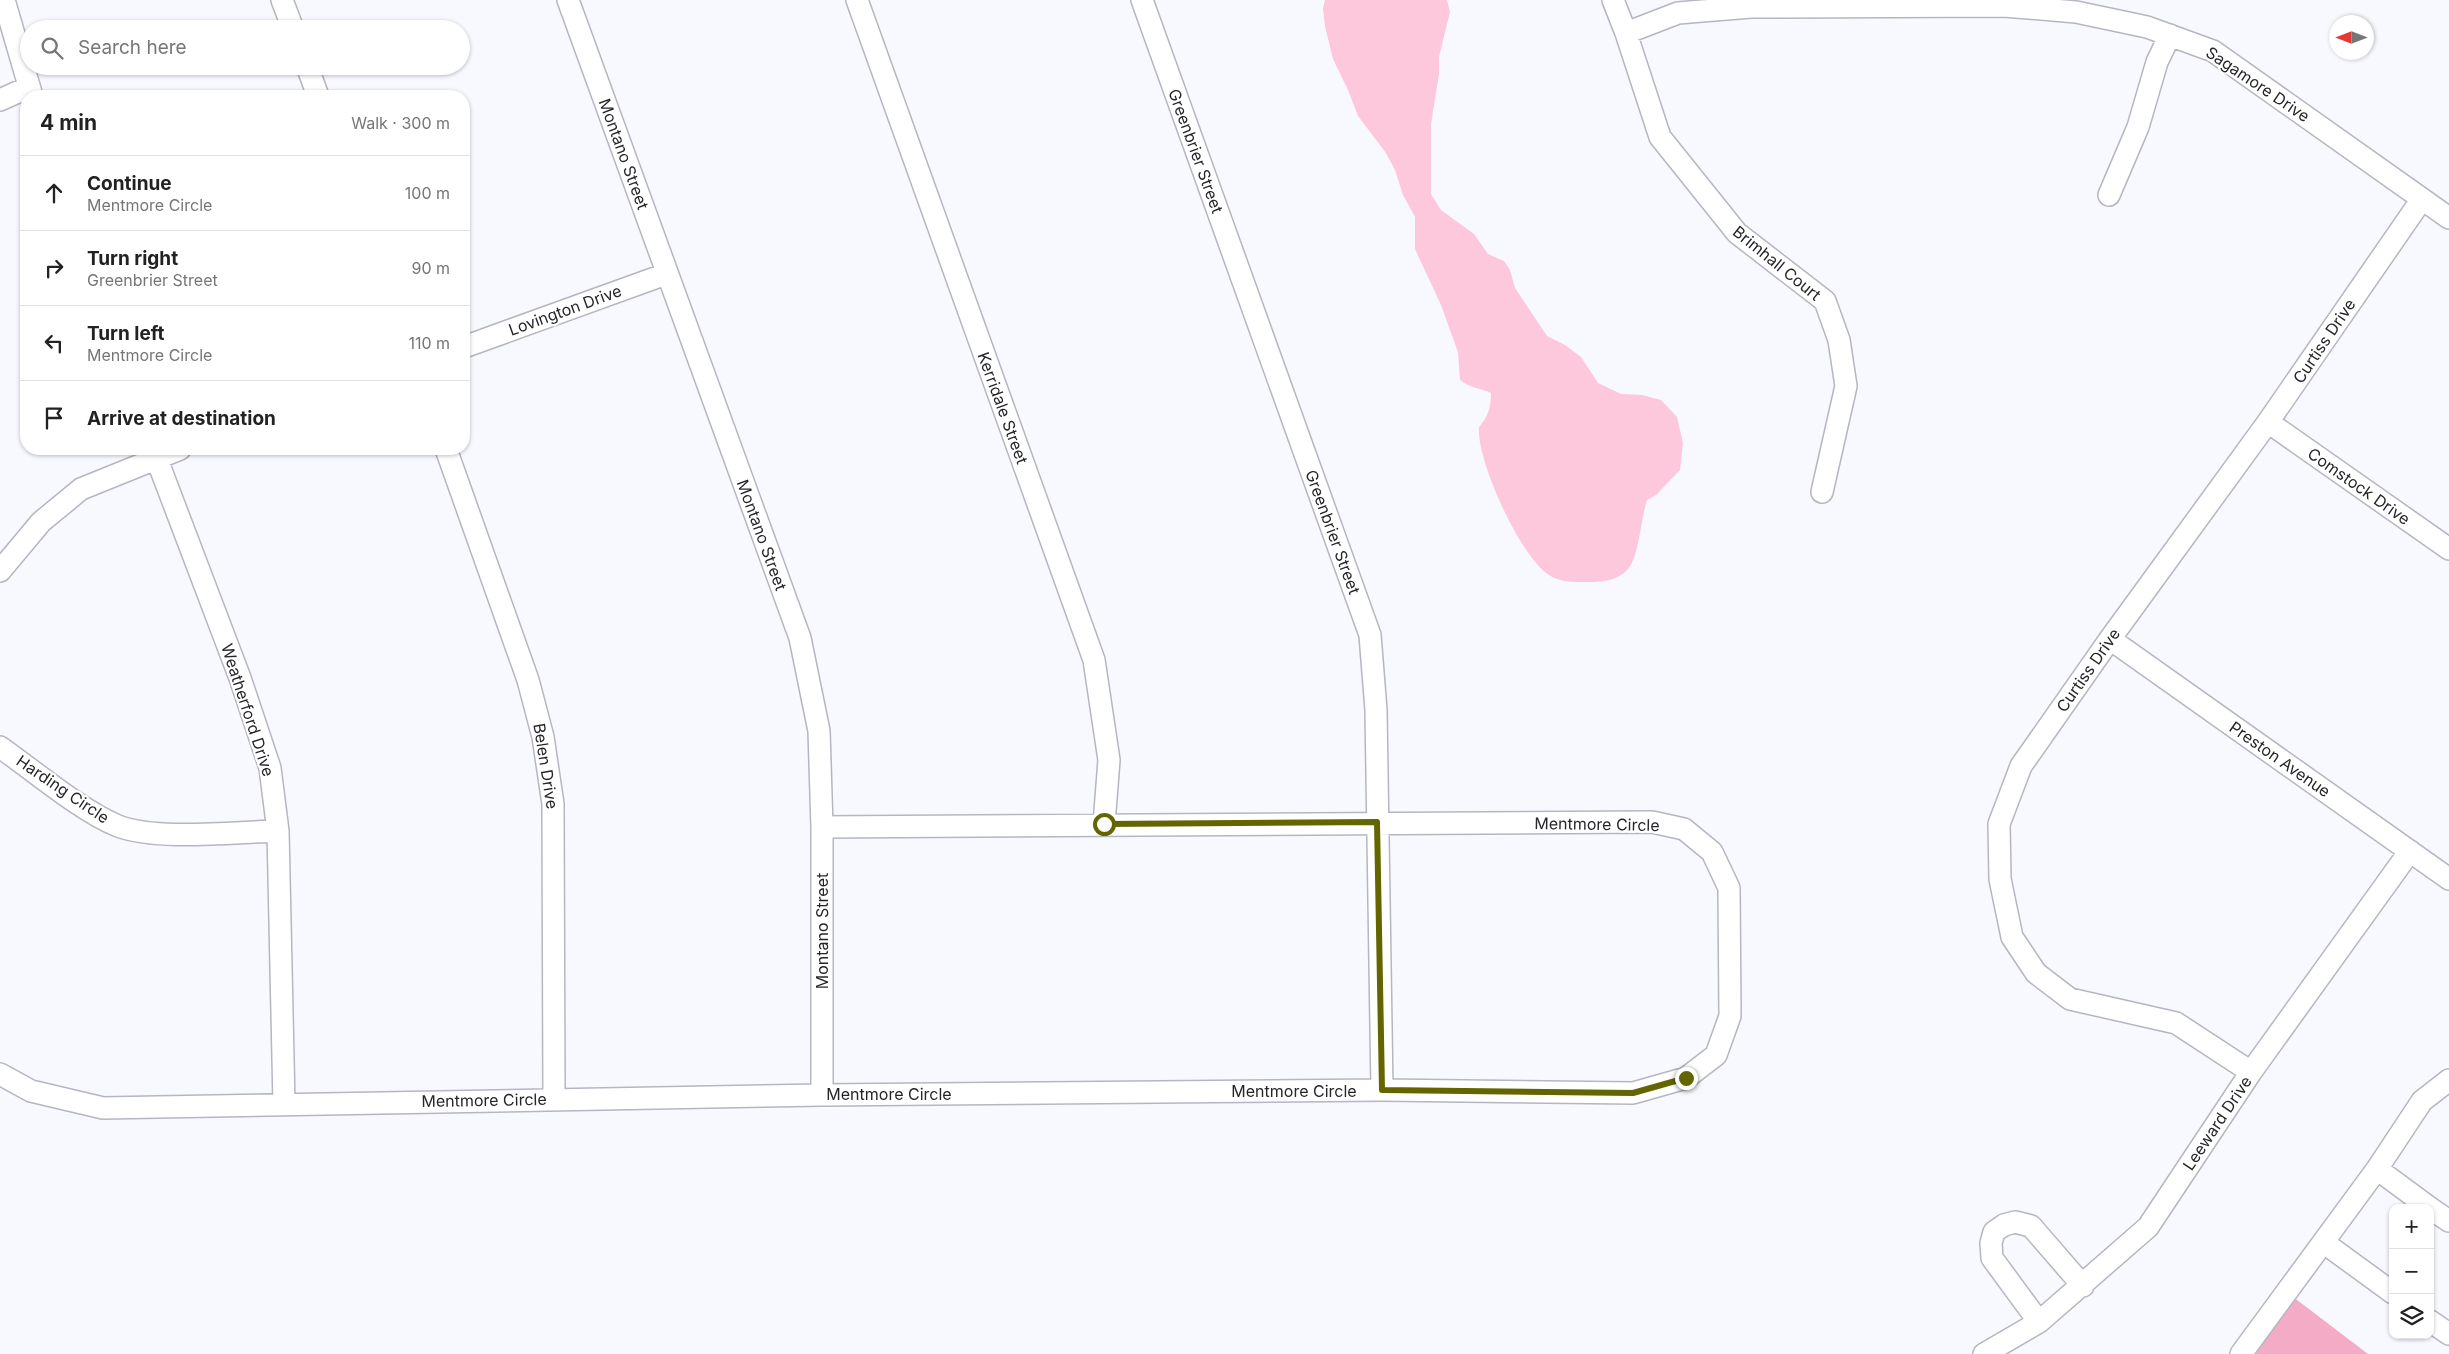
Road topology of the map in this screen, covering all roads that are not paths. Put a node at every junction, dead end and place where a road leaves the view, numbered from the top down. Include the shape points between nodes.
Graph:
1 (4, 0) edge
2 (282, 0) edge
3 (568, 0) edge
4 (857, 0) edge
5 (1142, 0) edge
6 (1612, 0) edge
7 (2004, 3) edge
8 (290, 20) edge
9 (1626, 33) junction
10 (2170, 36) junction
11 (20, 55) edge
12 (26, 75) edge
13 (310, 75) edge
14 (30, 90) edge
15 (316, 90) edge
16 (20, 95) edge
17 (0, 100) edge
18 (2109, 195) dead end
19 (2422, 199) junction
20 (2449, 218) edge
21 (666, 274) junction
22 (470, 345) edge
23 (2268, 422) junction
24 (150, 455) edge
25 (155, 455) edge
26 (448, 455) edge
27 (1822, 492) dead end
28 (2449, 550) edge
29 (0, 571) edge
30 (2110, 638) junction
31 (0, 747) edge
32 (1377, 822) junction
33 (1104, 824) junction
34 (822, 826) junction
35 (278, 831) junction
36 (2410, 851) junction
37 (2449, 879) edge
38 (2252, 1072) junction
39 (0, 1074) edge
40 (2449, 1080) edge
41 (1382, 1090) junction
42 (822, 1095) junction
43 (554, 1098) junction
44 (284, 1104) junction
45 (2377, 1169) junction
46 (2425, 1204) edge
47 (2434, 1211) edge
48 (2449, 1222) edge
49 (2323, 1242) junction
50 (2083, 1286) junction
51 (2389, 1290) edge
52 (2039, 1322) junction
53 (2434, 1324) edge
54 (2449, 1334) edge
55 (1984, 1354) edge
56 (2241, 1354) edge

1 - 11 street
2 - 8 street
3 - 21 street, Montano Street
4 - 33 street, Kerridale Street via 1094,660 1109,760
5 - 32 street, Greenbrier Street via 1370,636 1376,710
6 - 9 street, Brimhall Court
7 - 9 street, Sagamore Drive via 1751,7 1678,13
7 - 10 street, Sagamore Drive via 2076,12 2147,27
9 - 27 street, Brimhall Court via 1660,137 1737,233 1825,301 1839,340 1846,386
10 - 18 street via 2157,62 2138,127
10 - 19 street, Sagamore Drive via 2214,51
12 - 14 street
13 - 15 street
16 - 17 street
19 - 20 street, Sagamore Drive
19 - 23 street, Curtiss Drive
21 - 22 street, Lovington Drive
21 - 34 street, Montano Street via 800,638 819,731
23 - 28 street, Comstock Drive
23 - 30 street, Curtiss Drive
24 - 29 street via 81,489 41,522
25 - 35 street, Weatherford Drive via 240,678 267,759
26 - 43 street, Belen Drive via 528,680 543,737 554,804
30 - 36 street, Preston Avenue
30 - 38 street, Curtiss Drive via 2021,766 1999,824 2000,879 2012,937 2036,973 2070,999 2176,1023
31 - 35 street, Harding Circle via 82,805 118,826 160,834
32 - 33 street, Mentmore Circle
32 - 41 street, Greenbrier Street
32 - 41 street, Mentmore Circle via 1652,822 1684,829 1712,852 1729,888 1730,1016 1716,1055 1686,1078 1633,1093
33 - 34 street, Mentmore Circle
34 - 42 street, Montano Street
35 - 44 street, Weatherford Drive
36 - 37 street, Preston Avenue
36 - 38 street, Leeward Drive
38 - 50 street, Leeward Drive via 2148,1226
39 - 44 street, Mentmore Circle via 31,1091 102,1108
40 - 45 street via 2422,1101
41 - 42 street, Mentmore Circle
42 - 43 street, Mentmore Circle
43 - 44 street, Mentmore Circle
45 - 46 street
45 - 49 street
47 - 48 street
49 - 51 street
49 - 56 street
50 - 52 street, Leeward Drive
50 - 52 street via 2030,1226 2015,1222 1994,1232 1992,1258
52 - 55 street, Leeward Drive
53 - 54 street

